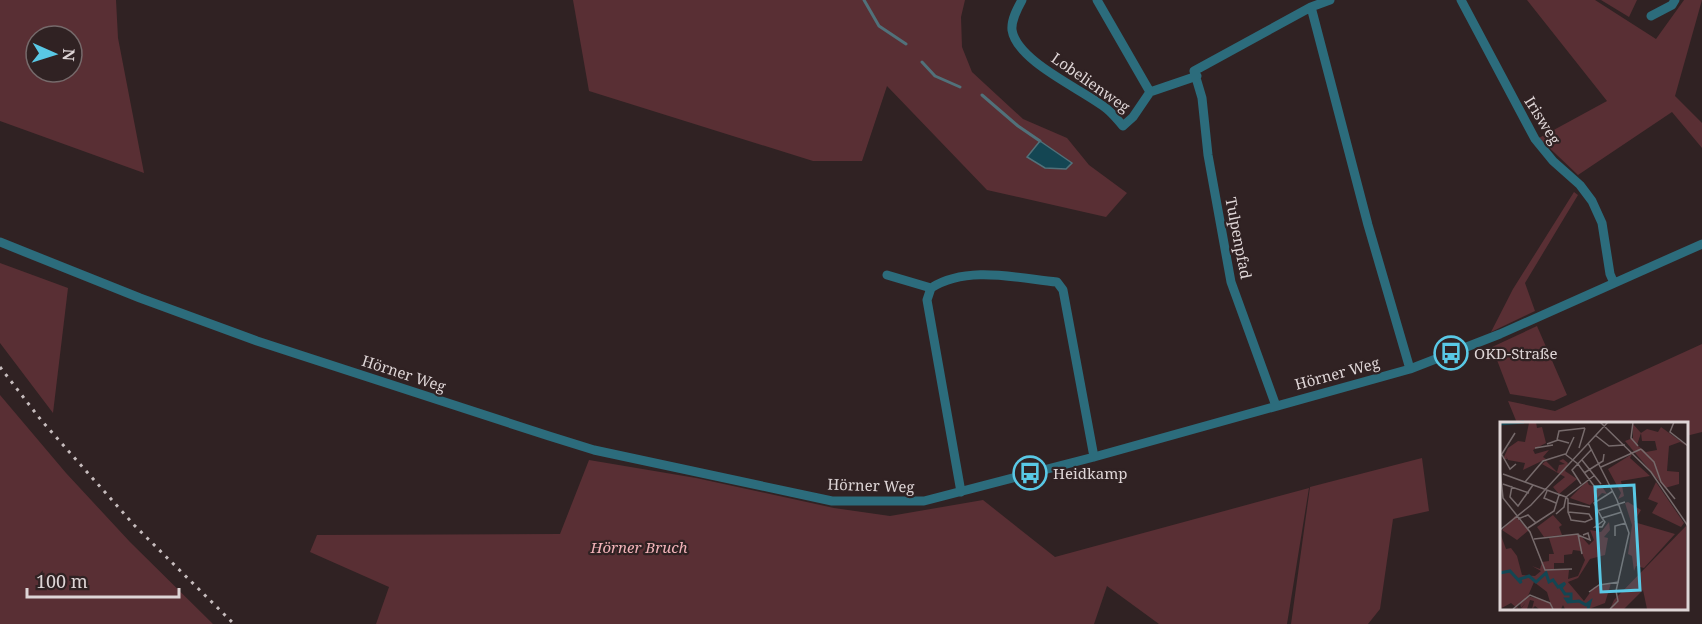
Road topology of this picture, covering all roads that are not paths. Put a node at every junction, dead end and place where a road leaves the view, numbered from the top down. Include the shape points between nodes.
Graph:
1 (1022, 0) edge
2 (1097, 0) edge
3 (1330, 0) edge
4 (1461, 0) edge
5 (1675, 0) edge
6 (1311, 7) junction
7 (1651, 16) dead end
8 (1195, 74) junction
9 (1150, 92) junction
10 (0, 242) edge
11 (1702, 244) edge
12 (887, 275) dead end
13 (1614, 283) junction
14 (932, 288) junction
15 (1410, 369) junction
16 (1276, 406) junction
17 (1094, 457) junction
18 (961, 492) junction

1 - 9 street, Lobelienweg via 1012,30 1018,44 1047,72 1108,110 1123,126
2 - 9 street, Lobelienweg
3 - 6 street, Lobelienweg
4 - 13 street, Irisweg via 1535,139 1592,201 1602,223
5 - 7 street
6 - 8 street, Lobelienweg
6 - 15 street
8 - 9 street, Lobelienweg
8 - 16 street, Tulpenpfad via 1231,282
10 - 18 street, Hörner Weg via 257,341 594,450 832,501 924,501
11 - 13 street, Hörner Weg
12 - 14 street
13 - 15 street, Hörner Weg
14 - 17 street via 942,282 979,275 1056,282 1063,290
14 - 18 street via 927,300
15 - 16 street, Hörner Weg
16 - 17 street, Hörner Weg
17 - 18 street, Hörner Weg

